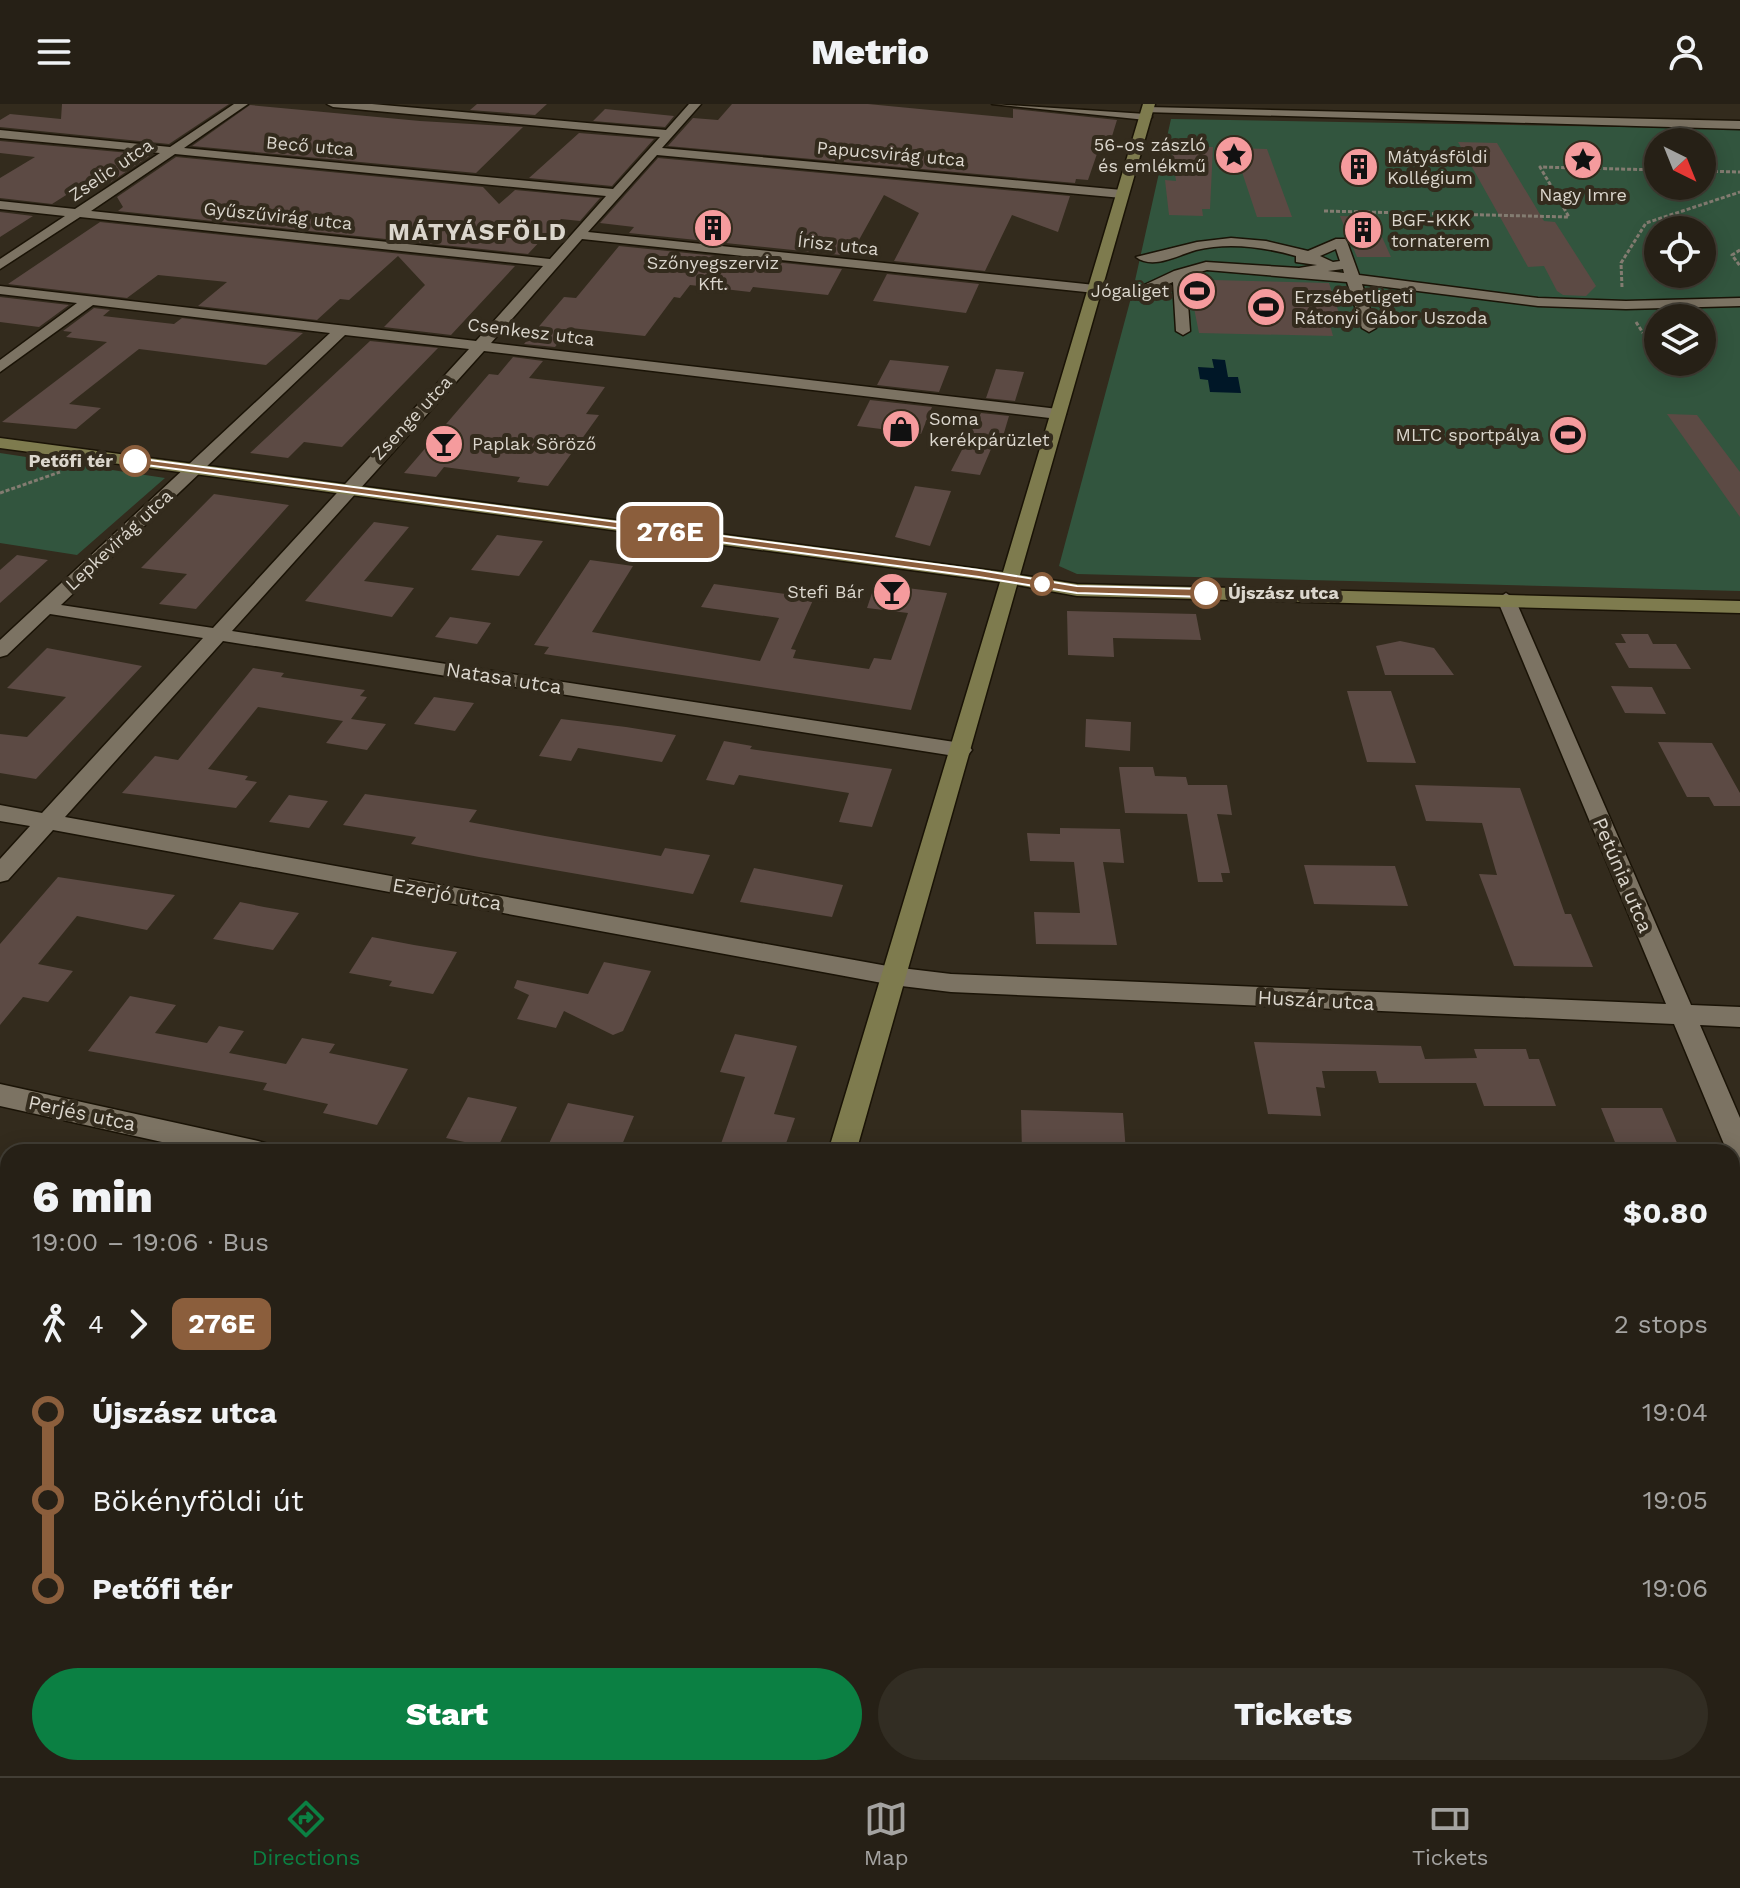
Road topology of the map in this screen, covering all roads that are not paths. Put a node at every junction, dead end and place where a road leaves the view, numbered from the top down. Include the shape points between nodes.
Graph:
1 (242, 104) edge
2 (333, 104) edge
3 (695, 104) edge
4 (998, 104) edge
5 (1640, 104) edge
6 (1148, 110) edge
7 (1656, 123) junction
8 (1740, 125) edge
9 (0, 134) edge
10 (671, 134) junction
11 (171, 151) junction
12 (656, 151) junction
13 (617, 193) junction
14 (1122, 194) junction
15 (0, 205) edge
16 (78, 214) junction
17 (578, 235) junction
18 (1309, 255) junction
19 (553, 263) junction
20 (1141, 264) dead end
21 (1349, 264) junction
22 (0, 265) edge
23 (1164, 266) junction
24 (1332, 267) junction
25 (1274, 270) junction
26 (1299, 272) junction
27 (1179, 274) junction
28 (1355, 279) junction
29 (1095, 289) junction
30 (0, 290) edge
31 (1132, 294) dead end
32 (89, 301) junction
33 (1740, 302) edge
34 (1369, 328) dead end
35 (342, 330) junction
36 (1183, 331) dead end
37 (480, 346) junction
38 (0, 367) edge
39 (1058, 414) junction
40 (0, 443) edge
41 (196, 469) junction
42 (346, 489) junction
43 (1011, 579) junction
44 (1506, 599) junction
45 (1740, 607) edge
46 (46, 608) junction
47 (216, 634) junction
48 (0, 651) edge
49 (961, 750) junction
50 (0, 813) edge
51 (48, 821) junction
52 (0, 874) edge
53 (893, 976) junction
54 (1683, 1016) junction
55 (1740, 1017) edge
56 (0, 1095) edge
57 (222, 1144) edge
58 (844, 1144) edge
59 (1738, 1144) edge

1 - 11 street, Zselic utca
2 - 10 street
3 - 10 street, Zsenge utca
4 - 6 street
5 - 7 street
6 - 7 street
6 - 14 street
7 - 8 street
9 - 11 street, Becő utca
10 - 12 street, Zsenge utca
11 - 13 street, Becő utca
11 - 16 street, Zselic utca
12 - 13 street, Zsenge utca
12 - 14 street, Papucsvirág utca
13 - 17 street, Zsenge utca
14 - 29 street
15 - 16 street, Gyűszűvirág utca
16 - 19 street, Gyűszűvirág utca
16 - 22 street, Zselic utca
17 - 19 street, Zsenge utca
17 - 29 street, Írisz utca
18 - 21 street via 1341,242
18 - 23 street via 1235,242 1186,249
18 - 24 street
18 - 25 street
19 - 37 street, Zsenge utca
20 - 23 street
21 - 24 street
21 - 28 street
23 - 27 street
24 - 26 street
25 - 26 street
25 - 27 street via 1206,266
26 - 28 street
27 - 31 street
27 - 36 street
28 - 33 street via 1538,302
28 - 34 street
29 - 39 street
30 - 32 street, Csenkesz utca
32 - 35 street, Csenkesz utca
32 - 38 street
35 - 37 street, Csenkesz utca
35 - 41 street, Lepkevirág utca
37 - 39 street, Csenkesz utca
37 - 42 street, Zsenge utca
39 - 43 street
40 - 41 street
41 - 42 street
41 - 46 street, Lepkevirág utca
42 - 43 street
42 - 47 street, Zsenge utca
43 - 44 street via 1077,590
43 - 49 street
44 - 45 street
44 - 54 street, Petúnia utca
46 - 47 street, Natasa utca
46 - 48 street, Lepkevirág utca
47 - 49 street, Natasa utca
47 - 51 street, Zsenge utca
49 - 53 street
50 - 51 street, Ezerjó utca
51 - 52 street, Zsenge utca
51 - 53 street, Ezerjó utca
53 - 54 street, Huszár utca via 966,984
53 - 58 street
54 - 55 street, Huszár utca
54 - 59 street, Petúnia utca
56 - 57 street, Perjés utca

